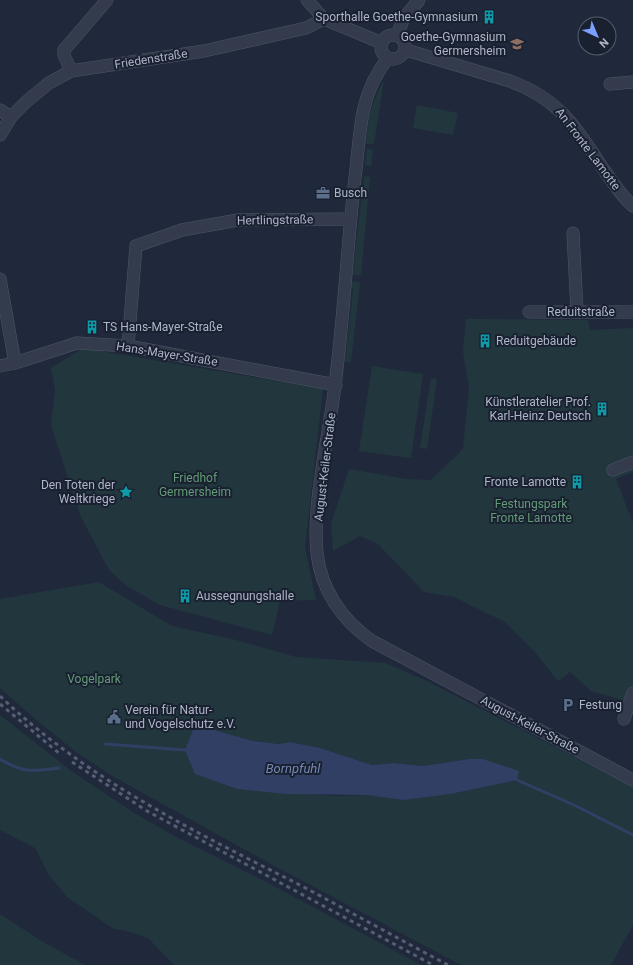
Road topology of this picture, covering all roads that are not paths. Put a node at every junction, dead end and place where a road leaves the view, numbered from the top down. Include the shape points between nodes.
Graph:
1 (107, 0) edge
2 (307, 0) edge
3 (419, 0) edge
4 (324, 19) junction
5 (397, 35) junction
6 (382, 43) junction
7 (406, 50) junction
8 (388, 58) junction
9 (71, 71) junction
10 (633, 82) edge
11 (610, 84) dead end
12 (0, 110) edge
13 (11, 117) junction
14 (0, 135) edge
15 (633, 206) edge
16 (350, 219) junction
17 (573, 233) dead end
18 (0, 279) edge
19 (577, 311) junction
20 (529, 312) dead end
21 (633, 312) edge
22 (128, 346) junction
23 (15, 363) junction
24 (0, 366) edge
25 (336, 384) junction
26 (633, 462) edge
27 (613, 470) dead end
28 (633, 693) edge
29 (624, 719) dead end
30 (633, 780) edge

1 - 9 street via 64,50
2 - 4 street
3 - 5 street via 404,18
4 - 6 street
4 - 9 street, Friedenstraße via 306,28 204,51
5 - 6 street via 390,35
5 - 7 street via 403,39
6 - 8 street via 381,50
7 - 8 street via 399,58
7 - 15 street, An Fronte Lamotte via 526,86 551,102 569,120
8 - 16 street, August-Keiler-Straße via 371,87 364,106
9 - 13 street, Friedenstraße via 49,83
10 - 11 street
12 - 13 street
13 - 14 street, Friedenstraße
16 - 22 street, Hertlingstraße via 238,220 182,230 136,246
16 - 25 street, August-Keiler-Straße
17 - 19 street
18 - 23 street
19 - 20 street, Reduitstraße
19 - 21 street, Reduitstraße
22 - 23 street, Hans-Mayer-Straße via 77,343
22 - 25 street, Hans-Mayer-Straße
23 - 24 street, Hans-Mayer-Straße
25 - 30 street, August-Keiler-Straße via 318,499 316,538 318,560 327,588 346,619 372,641
26 - 27 street
28 - 29 street

